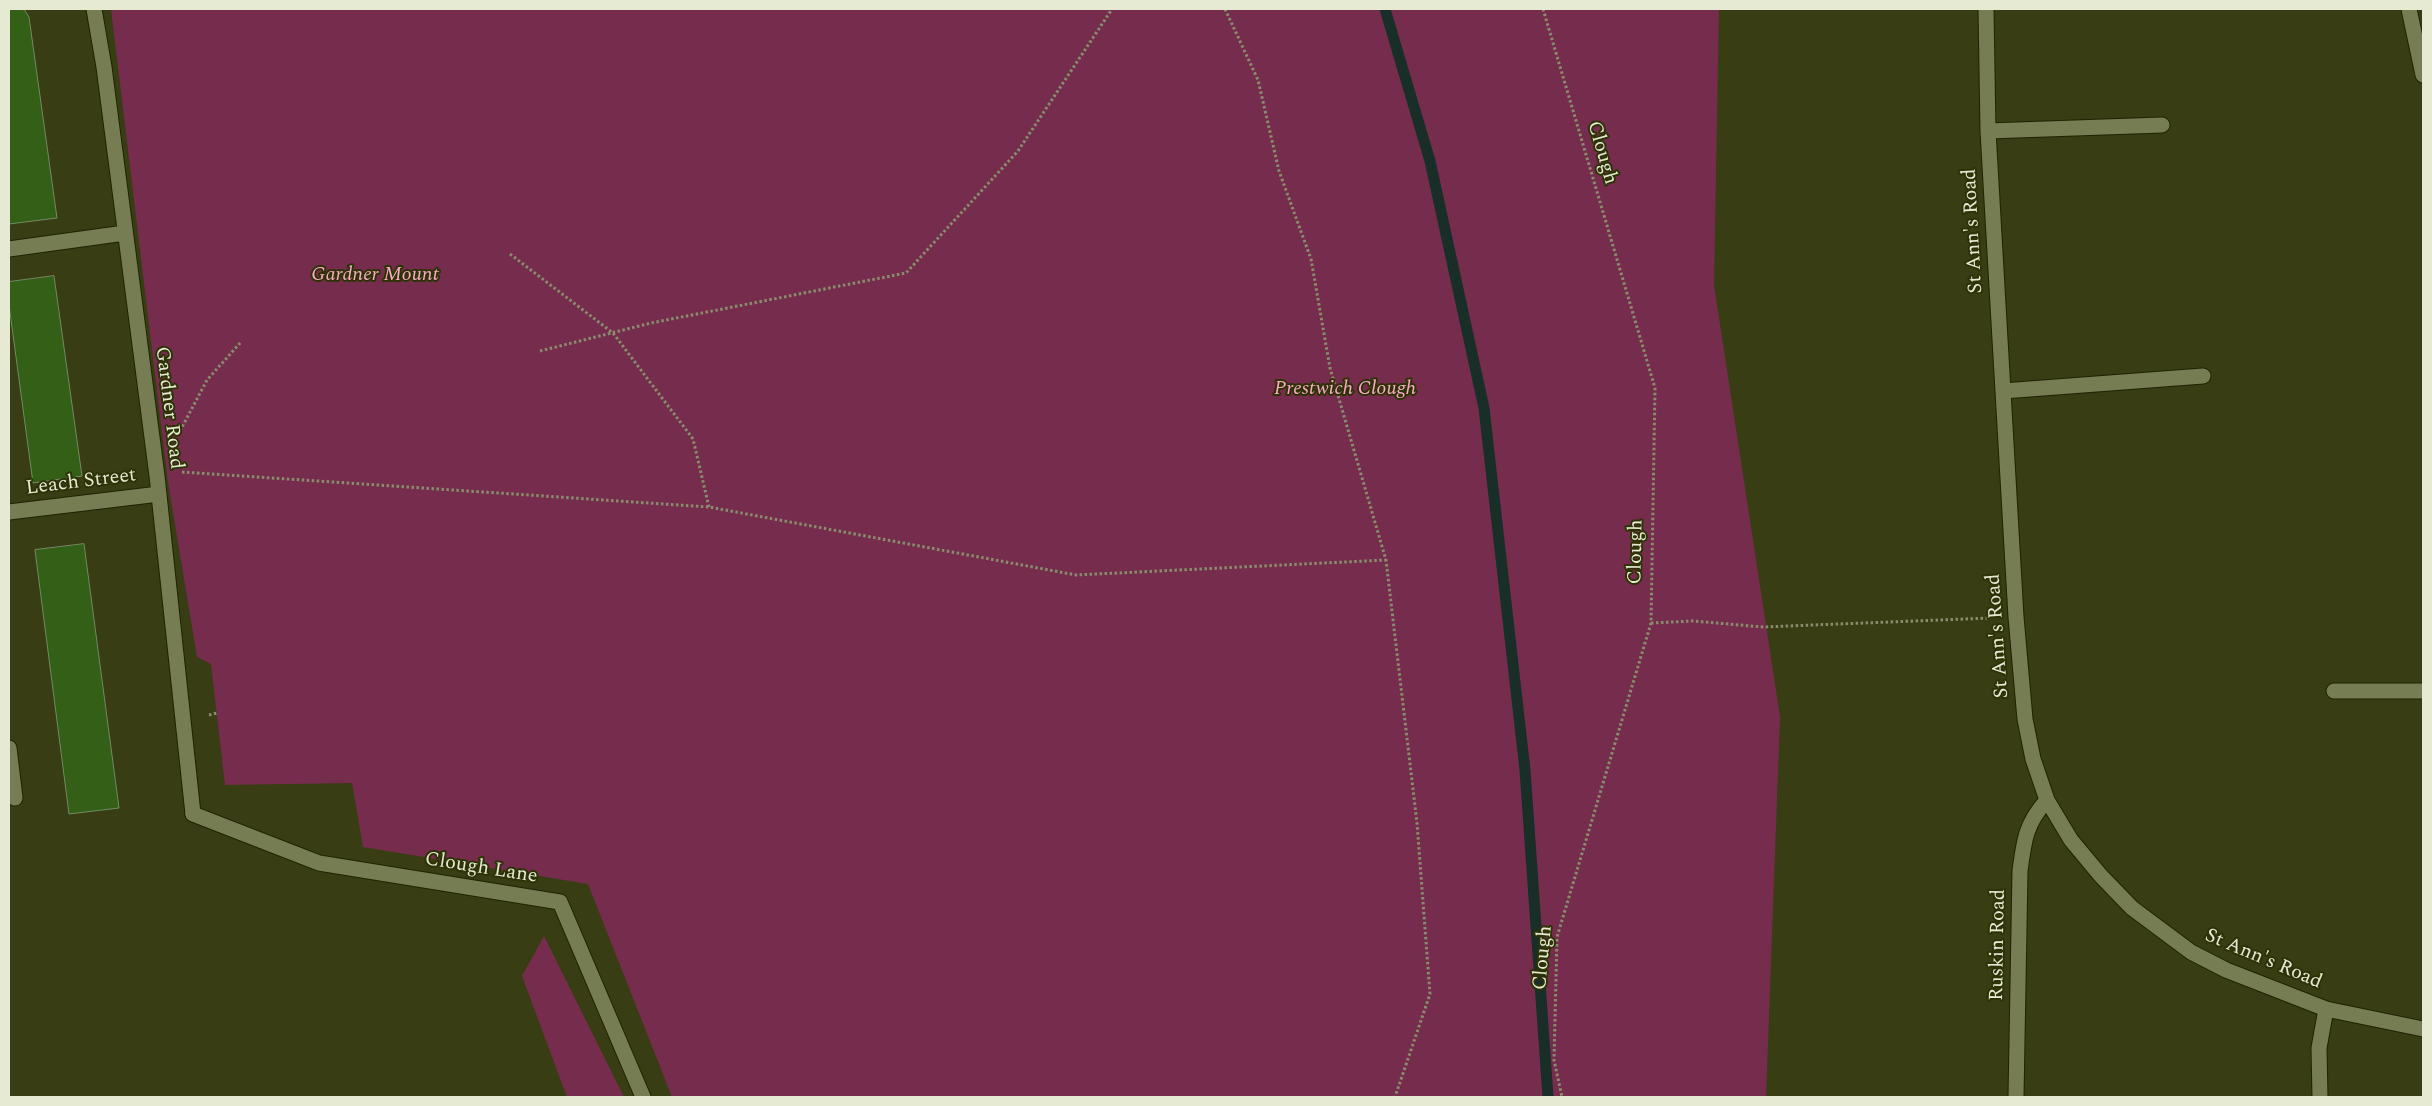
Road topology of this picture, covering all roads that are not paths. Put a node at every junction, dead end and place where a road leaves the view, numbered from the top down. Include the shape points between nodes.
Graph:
1 (94, 9) edge
2 (1986, 9) edge
3 (2409, 9) edge
4 (2423, 75) edge
5 (2162, 125) dead end
6 (1988, 131) junction
7 (125, 233) junction
8 (9, 249) edge
9 (2203, 376) dead end
10 (2003, 391) junction
11 (159, 494) junction
12 (9, 512) edge
13 (2334, 691) dead end
14 (2423, 691) edge
15 (9, 748) edge
16 (15, 798) dead end
17 (2047, 800) junction
18 (193, 814) joint
19 (2326, 1009) junction
20 (2423, 1029) edge
21 (643, 1097) edge
22 (2016, 1097) edge
23 (2320, 1097) edge

1 - 7 street, Gardner Road
2 - 6 street, St Ann's Road
3 - 4 street
5 - 6 street
6 - 10 street, St Ann's Road
7 - 8 street
7 - 11 street, Gardner Road
9 - 10 street
10 - 17 street, St Ann's Road via 2025,719 2033,759
11 - 12 street, Leach Street
11 - 18 street, Gardner Road
13 - 14 street
15 - 16 street
17 - 19 street, St Ann's Road via 2071,840 2101,876 2132,908 2167,935 2226,970
17 - 22 street, Ruskin Road via 2033,815 2020,871
18 - 21 street, Clough Lane via 319,862 560,902
19 - 20 street, St Ann's Road
19 - 23 street via 2319,1048

